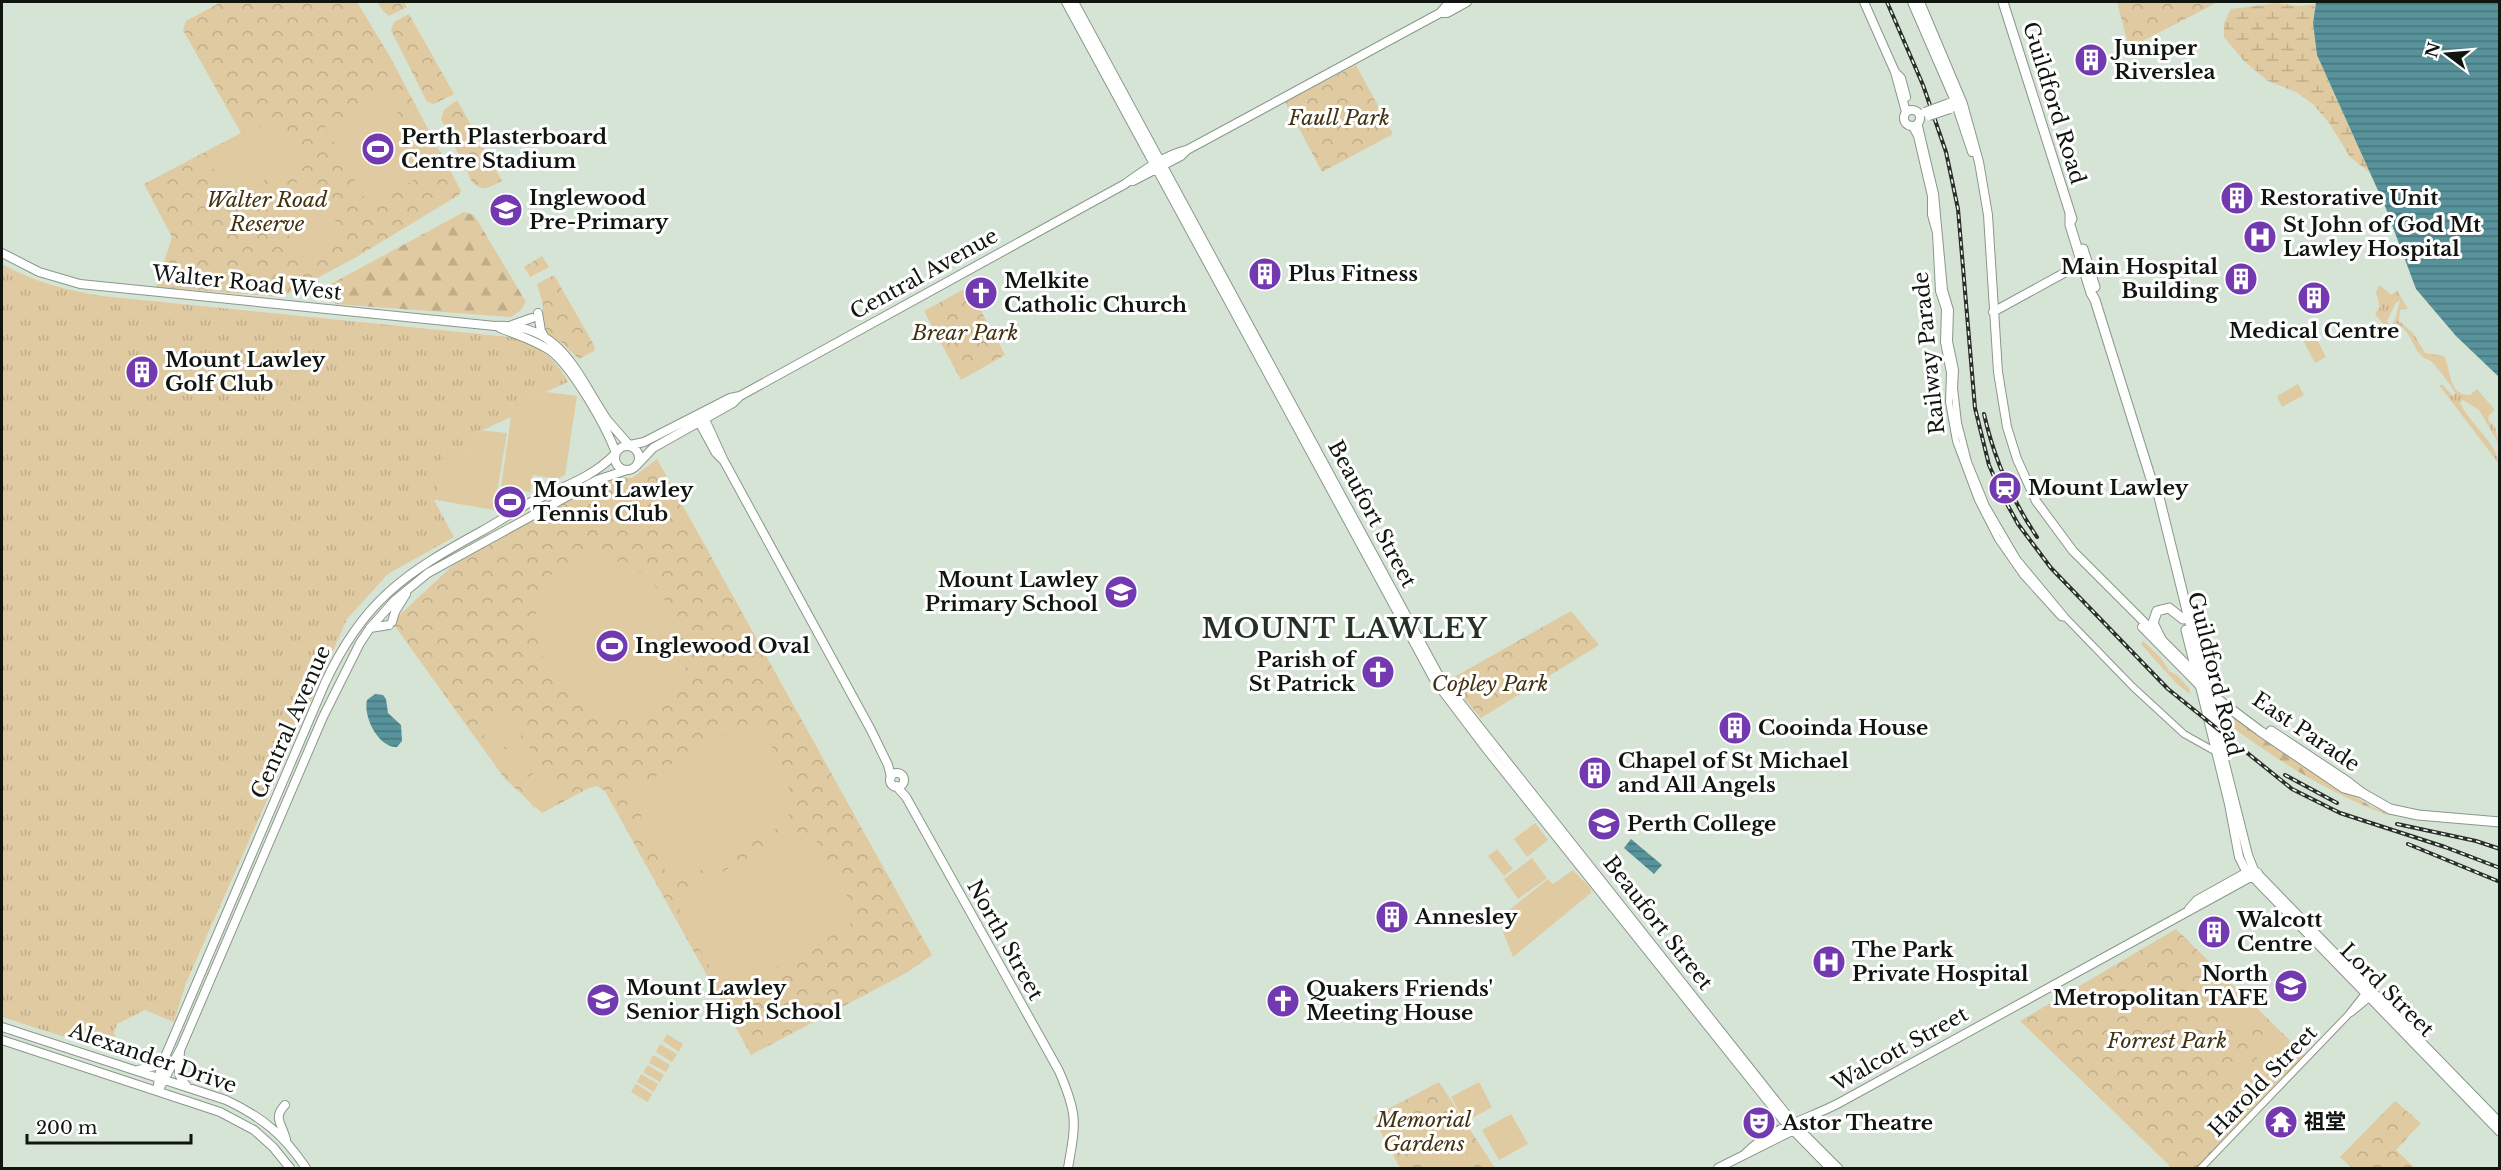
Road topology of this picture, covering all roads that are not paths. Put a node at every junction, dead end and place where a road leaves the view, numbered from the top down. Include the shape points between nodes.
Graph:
1 (1066, 2) edge
2 (1074, 2) edge
3 (1454, 2) edge
4 (1467, 2) edge
5 (1864, 2) edge
6 (1912, 2) edge
7 (1920, 2) edge
8 (2003, 2) edge
9 (1440, 13) junction
10 (1956, 103) junction
11 (1917, 117) junction
12 (1159, 166) junction
13 (2, 253) edge
14 (2085, 263) junction
15 (1993, 312) junction
16 (495, 326) junction
17 (511, 326) junction
18 (527, 333) junction
19 (545, 338) junction
20 (700, 418) junction
21 (630, 445) junction
22 (616, 454) junction
23 (637, 465) junction
24 (627, 470) junction
25 (2151, 479) junction
26 (495, 523) junction
27 (508, 529) junction
28 (2086, 565) junction
29 (410, 587) junction
30 (2183, 619) junction
31 (370, 628) junction
32 (2161, 639) junction
33 (2202, 684) junction
34 (2233, 711) junction
35 (2213, 727) junction
36 (2199, 742) junction
37 (2216, 752) junction
38 (2362, 794) junction
39 (2498, 822) edge
40 (2252, 872) junction
41 (2370, 994) junction
42 (2, 1027) edge
43 (2, 1040) edge
44 (181, 1048) junction
45 (165, 1057) junction
46 (134, 1070) junction
47 (162, 1079) junction
48 (187, 1086) junction
49 (157, 1091) junction
50 (285, 1105) dead end
51 (2499, 1123) edge
52 (1793, 1127) junction
53 (2499, 1132) edge
54 (286, 1140) junction
55 (290, 1168) edge
56 (306, 1168) edge
57 (1068, 1168) edge
58 (1718, 1168) edge
59 (1830, 1168) edge
60 (1838, 1168) edge
61 (2201, 1168) edge

1 - 12 main road, Beaufort Street
2 - 12 main road, Beaufort Street
3 - 9 main road, Central Avenue
4 - 9 main road, Central Avenue
5 - 11 main road, Railway Parade
6 - 10 main road
7 - 10 main road
8 - 14 highway, Guildford Road
9 - 12 main road, Central Avenue
10 - 11 main road, bridge
10 - 15 main road via 1987,226
11 - 36 street, Railway Parade via 1935,194 1944,290 1950,310 1954,403 1982,497 2005,540 2066,618 2133,687 2189,738
12 - 20 main road, Central Avenue via 730,398
12 - 52 main road, Beaufort Street via 1435,681
13 - 16 main road, Walter Road West via 39,273 80,284
14 - 15 main road
14 - 25 highway, Guildford Road via 2091,293
15 - 28 main road via 2002,401 2017,459 2036,501
16 - 17 main road, Walter Road West
16 - 18 main road, Walter Road West
17 - 18 main road, Walter Road West
17 - 19 main road via 535,315
18 - 19 main road
18 - 22 main road via 564,364 603,424
19 - 21 main road via 567,355 608,420
20 - 21 main road, Central Avenue
20 - 23 main road, Central Avenue via 653,448
20 - 57 main road, North Street via 894,775 892,784 900,785 1059,1071 1075,1113
21 - 22 main road via 622,446
21 - 23 main road via 639,454
22 - 24 main road via 617,464
22 - 26 main road, Central Avenue via 589,476
23 - 24 main road
24 - 27 main road, Central Avenue via 605,476
25 - 30 highway, Guildford Road
25 - 33 highway, Guildford Road via 2159,496
26 - 27 main road
26 - 45 main road, Central Avenue via 401,580 347,642 325,683
27 - 29 main road, Central Avenue
28 - 32 main road
28 - 33 main road
29 - 31 main road, Central Avenue
29 - 31 main road via 391,624
30 - 32 highway via 2169,608 2157,611 2153,623
30 - 33 highway, Guildford Road
31 - 44 main road, Central Avenue via 348,663 323,717
32 - 33 main road
33 - 34 highway, East Parade
33 - 35 main road, Guildford Road
33 - 38 highway, East Parade
34 - 35 highway via 2219,712
34 - 38 highway, East Parade via 2344,788
35 - 36 street via 2209,736
35 - 37 main road, Guildford Road
35 - 40 main road, Guildford Road
36 - 37 street, Railway Parade
37 - 40 main road, Guildford Road via 2239,857
38 - 39 highway, East Parade via 2390,809 2418,816
40 - 41 main road, Lord Street
40 - 52 main road, Walcott Street via 1818,1114 1814,1120
41 - 51 main road, Lord Street
41 - 53 main road, Lord Street
41 - 61 street, Harold Street
42 - 46 main road, Alexander Drive
43 - 49 main road, Alexander Drive
44 - 47 main road, Central Avenue
44 - 48 main road via 178,1074
45 - 46 main road via 153,1066
45 - 47 main road, Central Avenue
46 - 47 main road, Alexander Drive
47 - 48 main road, Alexander Drive
47 - 49 main road, Central Avenue
48 - 54 main road, Alexander Drive via 248,1110
49 - 55 main road, Alexander Drive via 202,1105 247,1126
50 - 54 main road via 277,1119
52 - 58 main road, Walcott Street
52 - 59 main road, Beaufort Street
52 - 60 main road, Beaufort Street
54 - 56 main road, Alexander Drive

